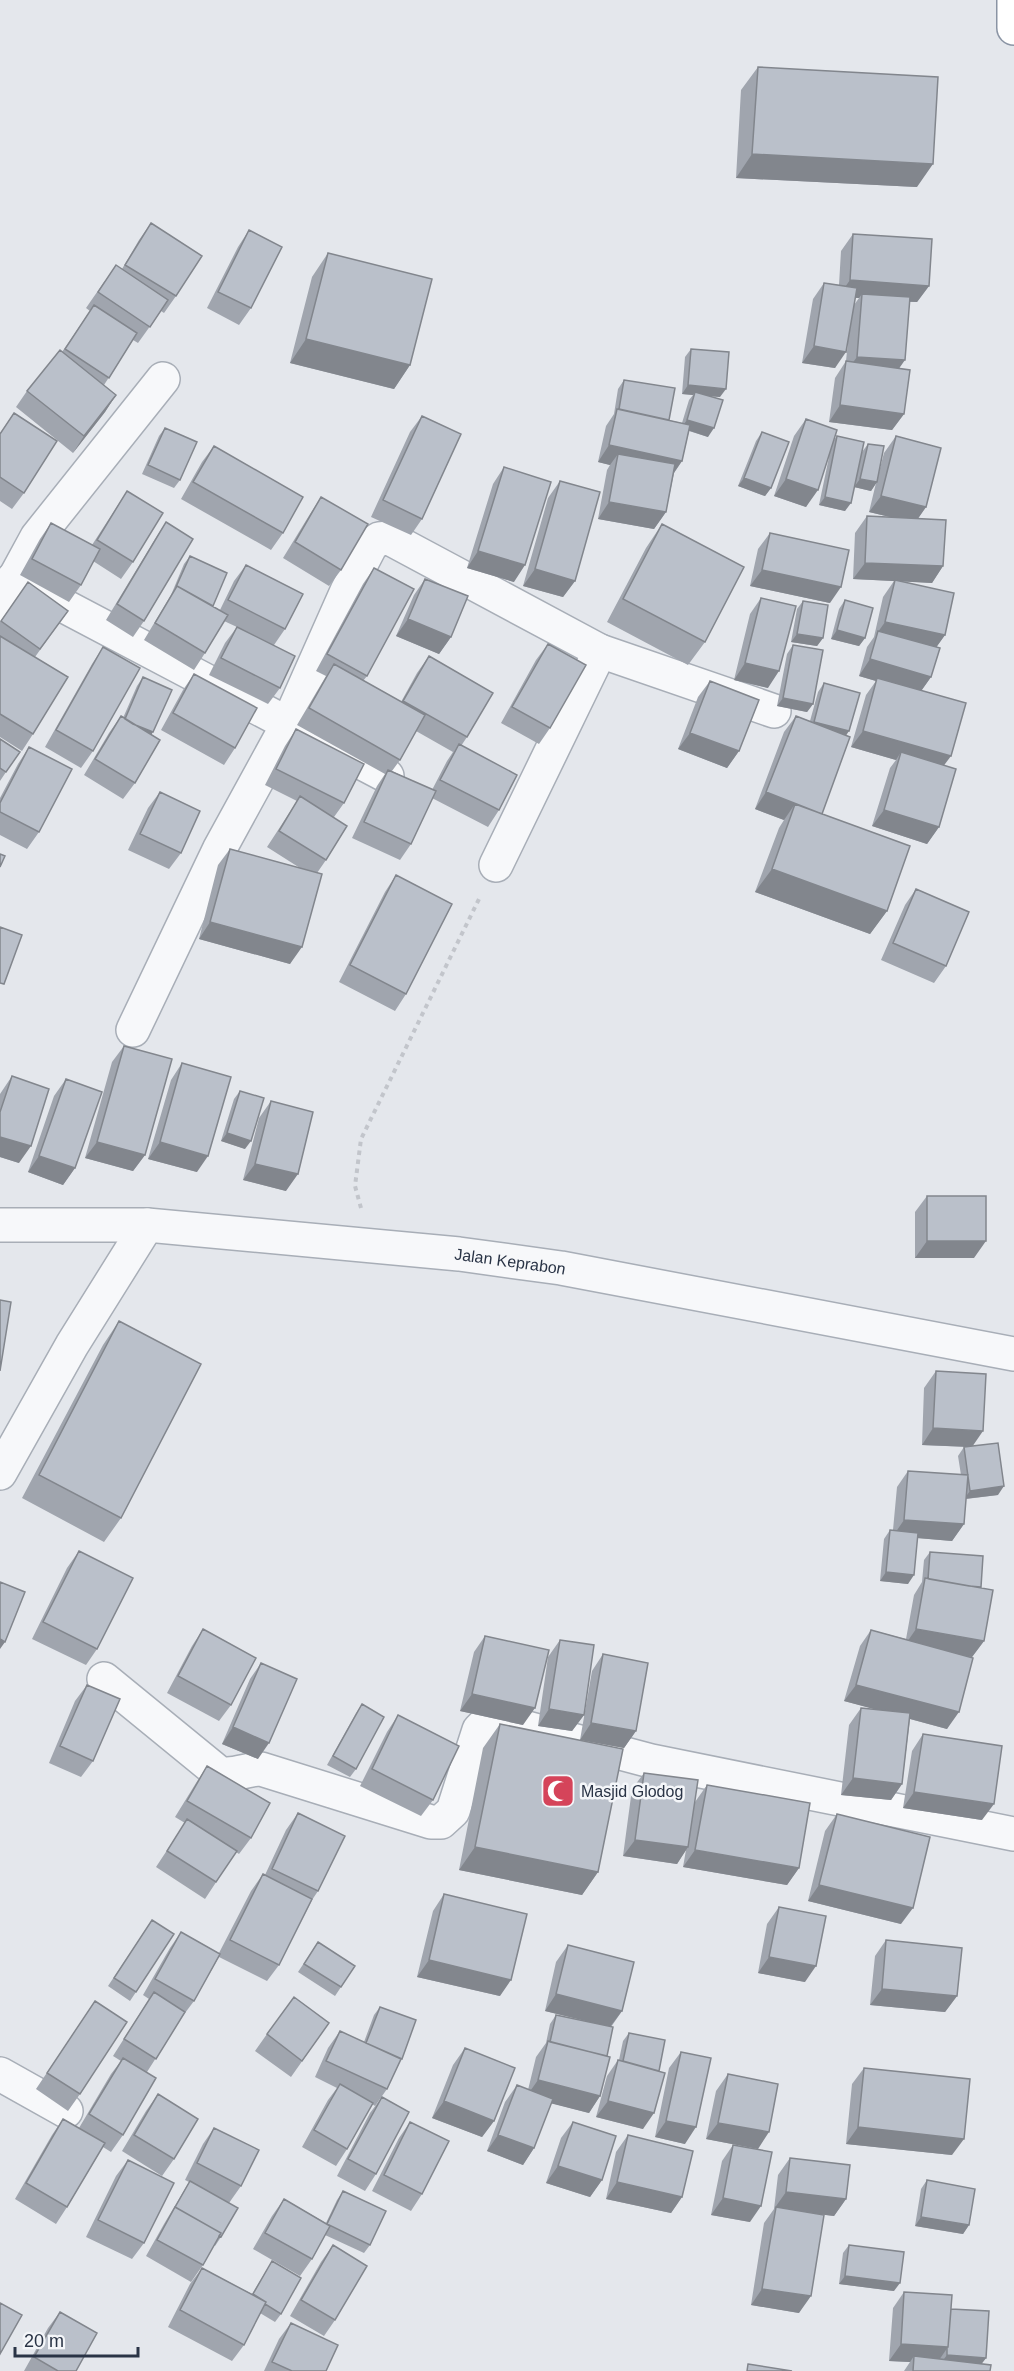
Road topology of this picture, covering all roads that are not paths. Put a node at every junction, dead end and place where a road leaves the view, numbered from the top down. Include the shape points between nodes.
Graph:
1 (1014, 0) edge
2 (1014, 28) edge
3 (163, 379) dead end
4 (7, 592) edge
5 (600, 651) junction
6 (774, 711) dead end
7 (288, 724) junction
8 (387, 777) edge
9 (496, 865) road end
10 (133, 1030) dead end
11 (0, 1225) edge
12 (147, 1226) junction
13 (1014, 1354) edge
14 (0, 1473) edge
15 (104, 1679) dead end
16 (1014, 1834) edge
17 (0, 2074) edge
18 (66, 2111) dead end

1 - 2 highway
3 - 4 street via 37,537
4 - 7 street
5 - 6 street
5 - 7 street via 389,538 379,539 371,545 347,591
5 - 9 street
7 - 8 street
7 - 10 street via 219,849
11 - 12 street, Jalan Keprabon
12 - 13 street, Jalan Keprabon via 459,1254 561,1268
12 - 14 street via 72,1345
15 - 16 street via 219,1773 227,1776 261,1769 431,1822 441,1822 453,1811 479,1730 485,1724 504,1722 651,1761
17 - 18 street

